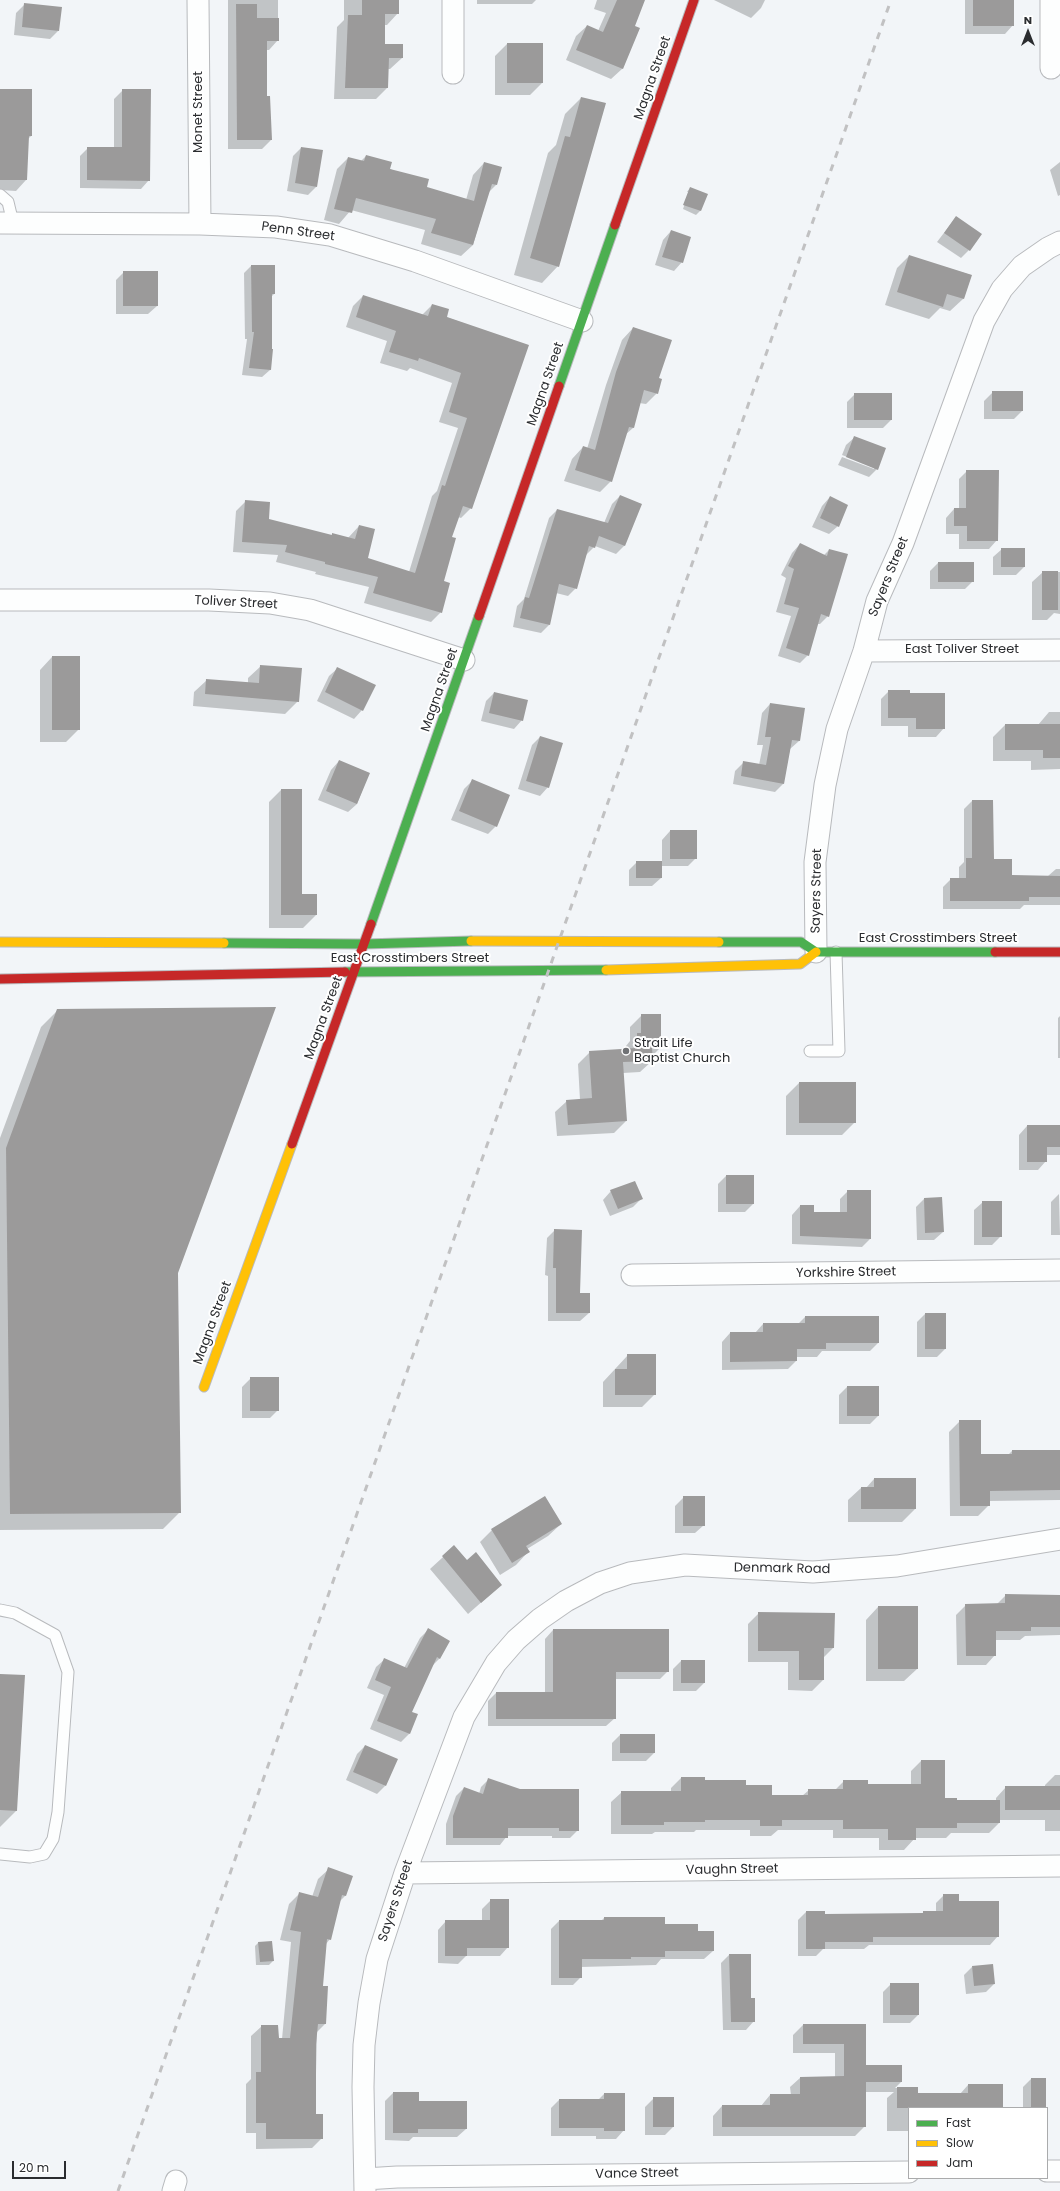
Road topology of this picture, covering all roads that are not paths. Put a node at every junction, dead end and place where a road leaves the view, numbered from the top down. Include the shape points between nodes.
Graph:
1 (198, 0) edge
2 (453, 0) edge
3 (694, 0) edge
4 (1051, 0) edge
5 (1051, 68) dead end
6 (453, 73) dead end
7 (0, 195) edge
8 (6, 223) edge
9 (200, 224) junction
10 (1060, 242) edge
11 (582, 321) junction
12 (0, 600) edge
13 (1060, 650) edge
14 (864, 651) junction
15 (464, 660) junction
16 (0, 942) edge
17 (364, 944) junction
18 (826, 952) junction
19 (1060, 952) edge
20 (354, 973) junction
21 (0, 979) edge
22 (810, 1052) dead end
23 (1060, 1270) edge
24 (632, 1275) dead end
25 (204, 1386) dead end
26 (1060, 1539) edge
27 (0, 1610) edge
28 (520, 1636) joint
29 (0, 1854) edge
30 (1060, 1866) edge
31 (405, 1873) junction
32 (1060, 2170) edge
33 (1048, 2171) edge
34 (908, 2172) edge
35 (365, 2185) edge

1 - 9 street, Monet Street
2 - 6 street
3 - 11 main road, Magna Street
4 - 5 street
7 - 8 lane via 8,202
8 - 9 street, Penn Street
9 - 11 street, Penn Street via 276,228 330,235 415,261
10 - 14 street, Sayers Street via 1022,266 1002,289 984,321 903,544 877,601
11 - 15 main road, Magna Street
12 - 15 street, Toliver Street via 209,600 270,603 310,610
13 - 14 street, East Toliver Street
14 - 18 street, Sayers Street via 838,730 825,785 815,862
15 - 17 main road, Magna Street
16 - 17 main road, East Crosstimbers Street
17 - 18 main road, East Crosstimbers Street via 461,941 801,942
17 - 20 main road, Magna Street
18 - 19 main road, East Crosstimbers Street
18 - 20 main road, East Crosstimbers Street via 800,964 563,971
18 - 22 lane via 838,1052
20 - 21 main road, East Crosstimbers Street
20 - 25 main road, Magna Street
23 - 24 street, Yorkshire Street
26 - 28 street, Denmark Road via 890,1567 813,1572 685,1565 630,1572 600,1583 566,1601
27 - 29 lane via 15,1613 55,1635 68,1672 58,1812 53,1839 44,1854 30,1857
28 - 31 street, Sayers Street via 496,1663 464,1718
30 - 31 street, Vaughn Street
31 - 35 street, Sayers Street via 377,1959 369,2003 363,2087
32 - 33 street
34 - 35 street, Vance Street via 397,2177

